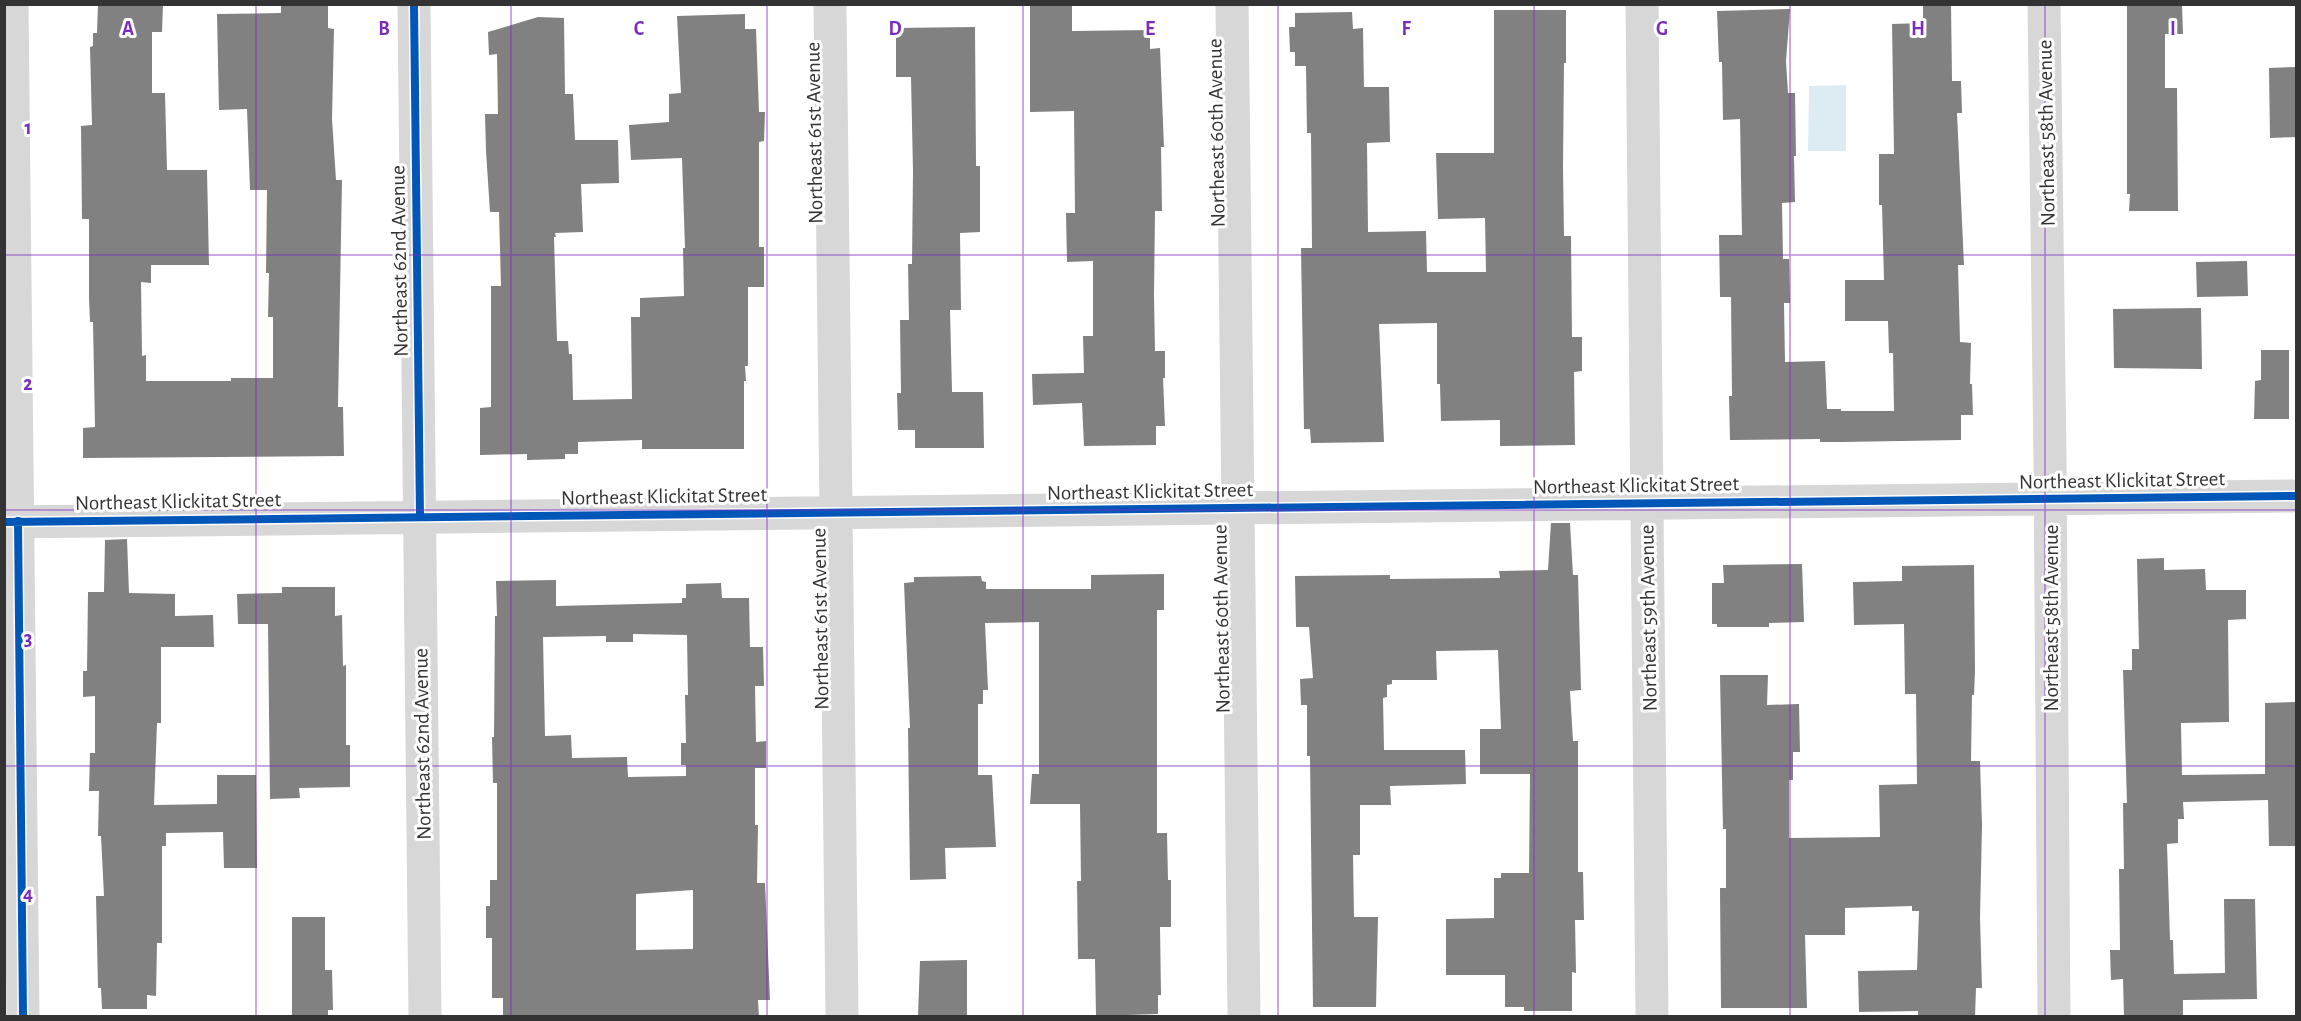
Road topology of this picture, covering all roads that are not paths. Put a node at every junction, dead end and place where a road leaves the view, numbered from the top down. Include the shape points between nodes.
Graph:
1 (12, 4) edge
2 (414, 4) edge
3 (830, 4) edge
4 (1232, 4) edge
5 (1642, 4) edge
6 (2044, 4) edge
7 (2296, 496) edge
8 (2050, 498) junction
9 (1647, 503) junction
10 (1238, 507) junction
11 (836, 512) junction
12 (420, 517) junction
13 (11, 522) edge
14 (23, 1017) edge
15 (425, 1017) edge
16 (842, 1017) edge
17 (1244, 1017) edge
18 (1652, 1017) edge
19 (2054, 1017) edge

1 - 13 street
2 - 12 street, Northeast 62nd Avenue
3 - 11 street, Northeast 61st Avenue
4 - 10 street, Northeast 60th Avenue
5 - 9 street, Northeast 59th Avenue
6 - 8 street, Northeast 58th Avenue
7 - 8 street, Northeast Klickitat Street
8 - 9 street, Northeast Klickitat Street
8 - 19 street, Northeast 58th Avenue
9 - 10 street, Northeast Klickitat Street
9 - 18 street, Northeast 59th Avenue
10 - 11 street, Northeast Klickitat Street
10 - 17 street, Northeast 60th Avenue
11 - 12 street, Northeast Klickitat Street
11 - 16 street, Northeast 61st Avenue
12 - 13 street, Northeast Klickitat Street
12 - 15 street, Northeast 62nd Avenue
13 - 14 street

